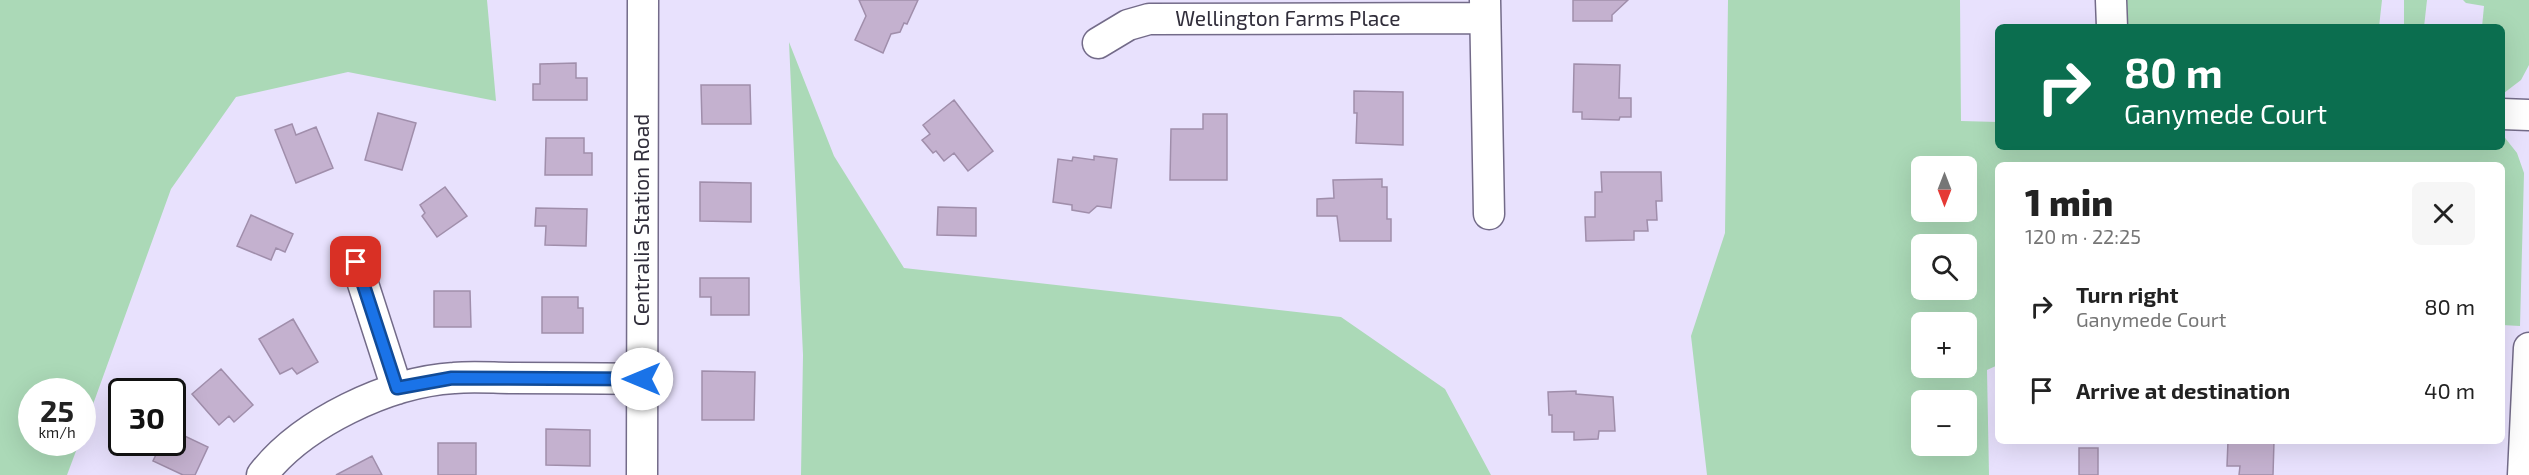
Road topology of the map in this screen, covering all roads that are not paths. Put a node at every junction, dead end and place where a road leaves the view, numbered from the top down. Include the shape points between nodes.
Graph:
1 (643, 0) edge
2 (2112, 0) edge
3 (1485, 9) edge
4 (2112, 24) edge
5 (1098, 43) dead end
6 (2505, 114) edge
7 (2529, 115) edge
8 (1489, 214) dead end
9 (356, 262) dead end
10 (2529, 348) edge
11 (642, 379) junction
12 (397, 388) junction
13 (2525, 466) edge
14 (262, 475) edge
15 (642, 475) edge

1 - 11 street, Centralia Station Road
2 - 4 street
3 - 5 street, Wellington Farms Place via 1149,19 1128,25
3 - 8 street
6 - 7 street
9 - 12 street
10 - 13 street
11 - 12 street via 452,378
11 - 15 street, Centralia Station Road
12 - 14 street via 311,429 277,456

